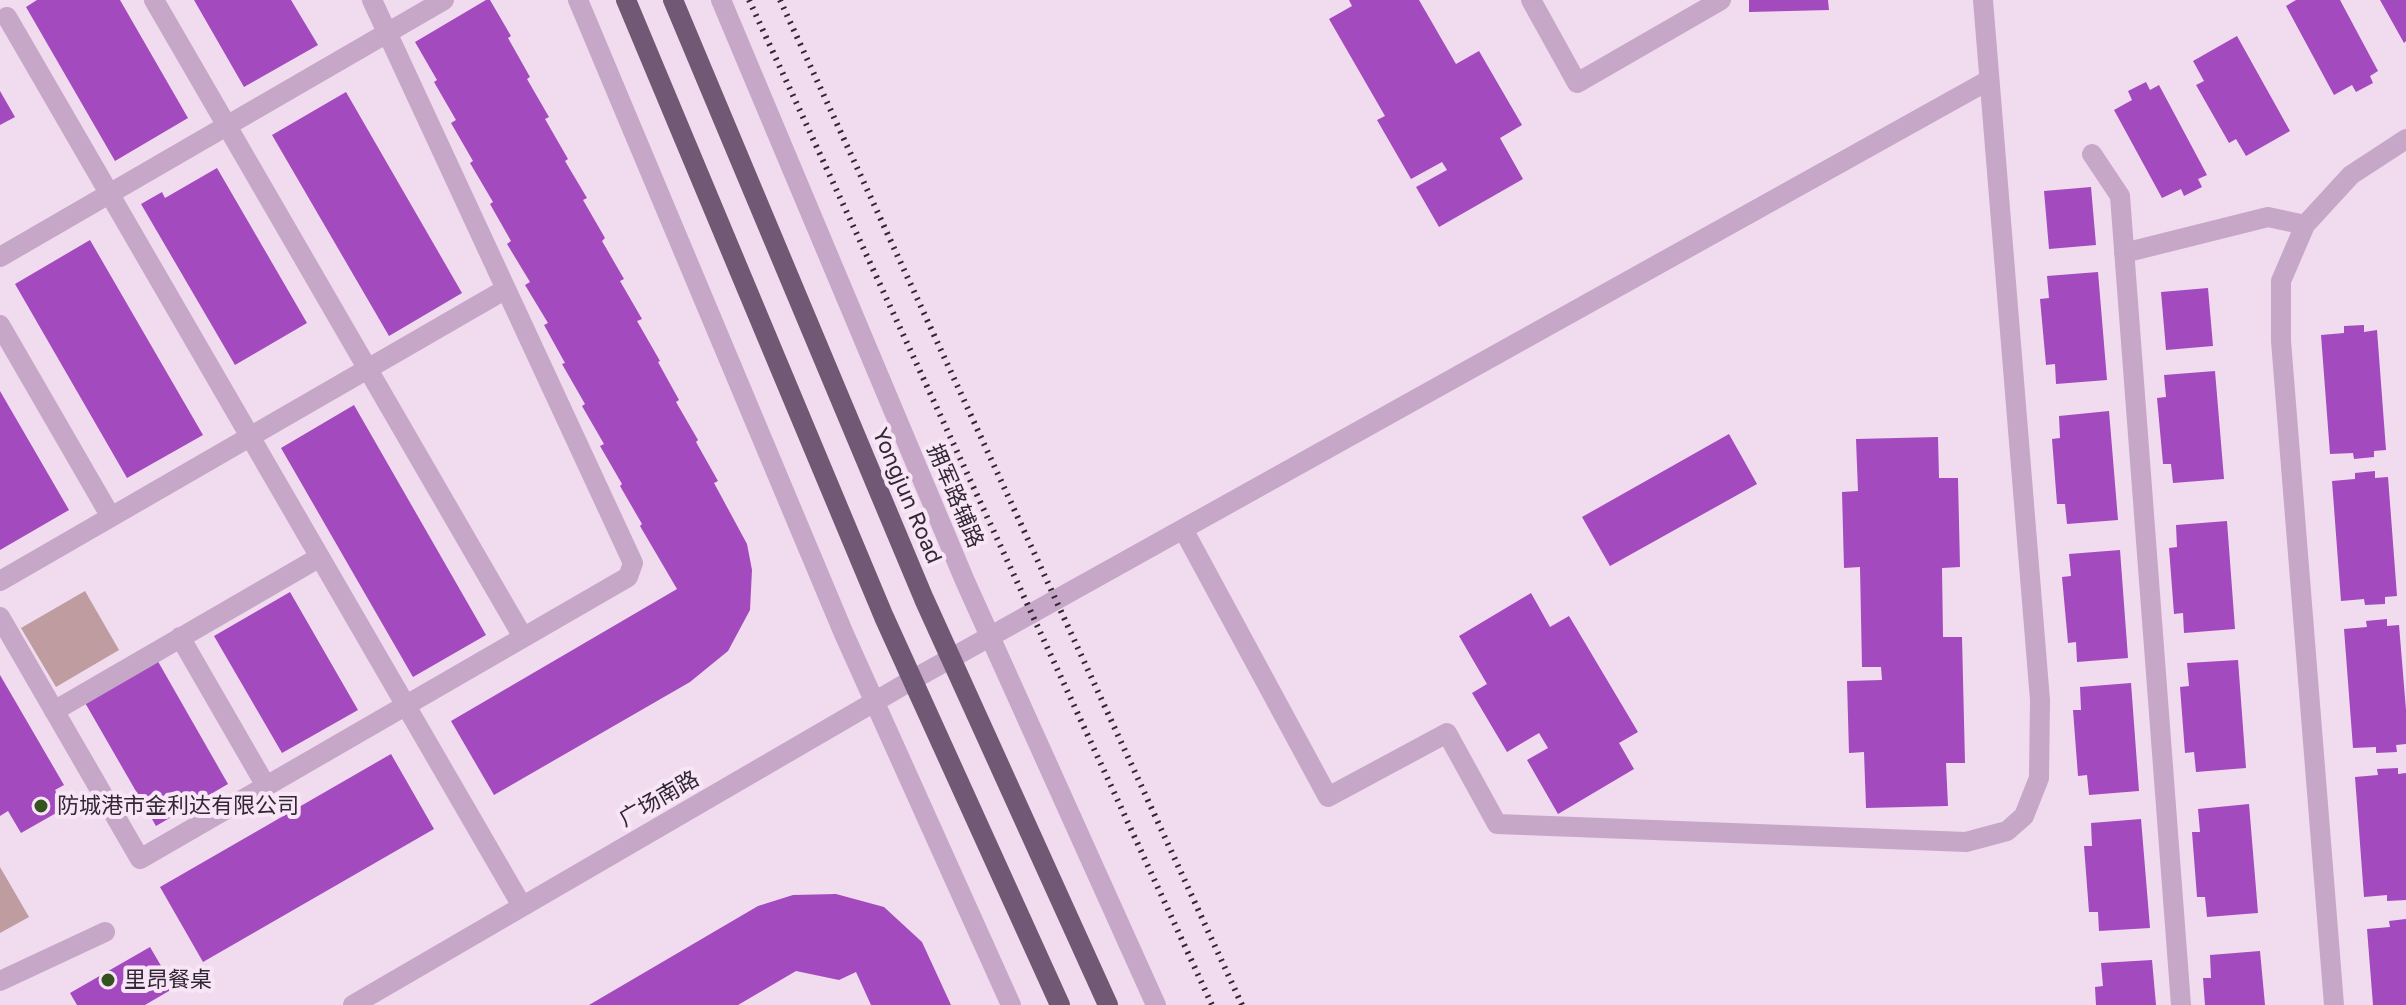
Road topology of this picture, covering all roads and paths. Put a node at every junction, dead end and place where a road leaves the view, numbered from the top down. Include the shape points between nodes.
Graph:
1 (154, 0) edge
2 (372, 0) edge
3 (444, 0) edge
4 (578, 0) edge
5 (626, 0) edge
6 (673, 0) edge
7 (721, 0) edge
8 (1531, 0) edge
9 (1721, 0) edge
10 (1983, 0) edge
11 (7, 17) dead end
12 (387, 33) junction
13 (1989, 80) junction
14 (227, 126) junction
15 (2406, 139) edge
16 (2092, 154) dead end
17 (109, 194) junction
18 (2305, 225) junction
19 (2124, 253) junction
20 (0, 257) edge
21 (506, 289) junction
22 (0, 325) edge
23 (368, 368) junction
24 (250, 437) junction
25 (111, 517) junction
26 (1183, 529) junction
27 (320, 557) junction
28 (0, 581) edge
29 (0, 617) edge
30 (180, 637) junction
31 (523, 637) junction
32 (990, 638) junction
33 (951, 659) junction
34 (912, 680) junction
35 (874, 702) junction
36 (405, 705) junction
37 (54, 711) junction
38 (266, 786) junction
39 (522, 906) junction
40 (105, 932) dead end
41 (0, 981) edge
42 (353, 1005) edge
43 (1011, 1005) edge
44 (1060, 1005) edge
45 (1108, 1005) edge
46 (1156, 1005) edge
47 (2181, 1005) edge
48 (2334, 1005) edge

1 - 14 street
2 - 12 street
3 - 12 street
4 - 35 street
5 - 34 main road
6 - 33 main road, Yongjun Road
7 - 32 street, 拥军路辅路
8 - 9 street via 1577,83
10 - 13 street
11 - 17 street
12 - 14 street
12 - 21 street
13 - 26 street, 广场南路
13 - 26 street via 2040,700 2039,778 2024,816 2007,831 1966,842 1497,824 1447,733 1328,797
14 - 17 street
14 - 23 street
15 - 18 street via 2351,175
16 - 19 street via 2120,196
17 - 20 street
17 - 24 street
18 - 19 street via 2268,217
18 - 48 street via 2281,281 2281,341
19 - 47 street
21 - 23 street
21 - 31 street via 633,563 628,577
22 - 25 street
23 - 24 street
23 - 31 street
24 - 25 street
24 - 27 street
25 - 28 street
26 - 32 street, 广场南路
27 - 30 street
27 - 36 street
29 - 37 street
30 - 37 street
30 - 38 street
31 - 36 street
32 - 33 street, 广场南路
32 - 46 street, 拥军路辅路
33 - 34 street, 广场南路
33 - 45 main road, Yongjun Road
34 - 35 street, 广场南路
34 - 44 main road
35 - 39 street, 广场南路
35 - 43 street
36 - 38 street
36 - 39 street
37 - 38 street via 140,859
39 - 42 street, 广场南路
40 - 41 street

